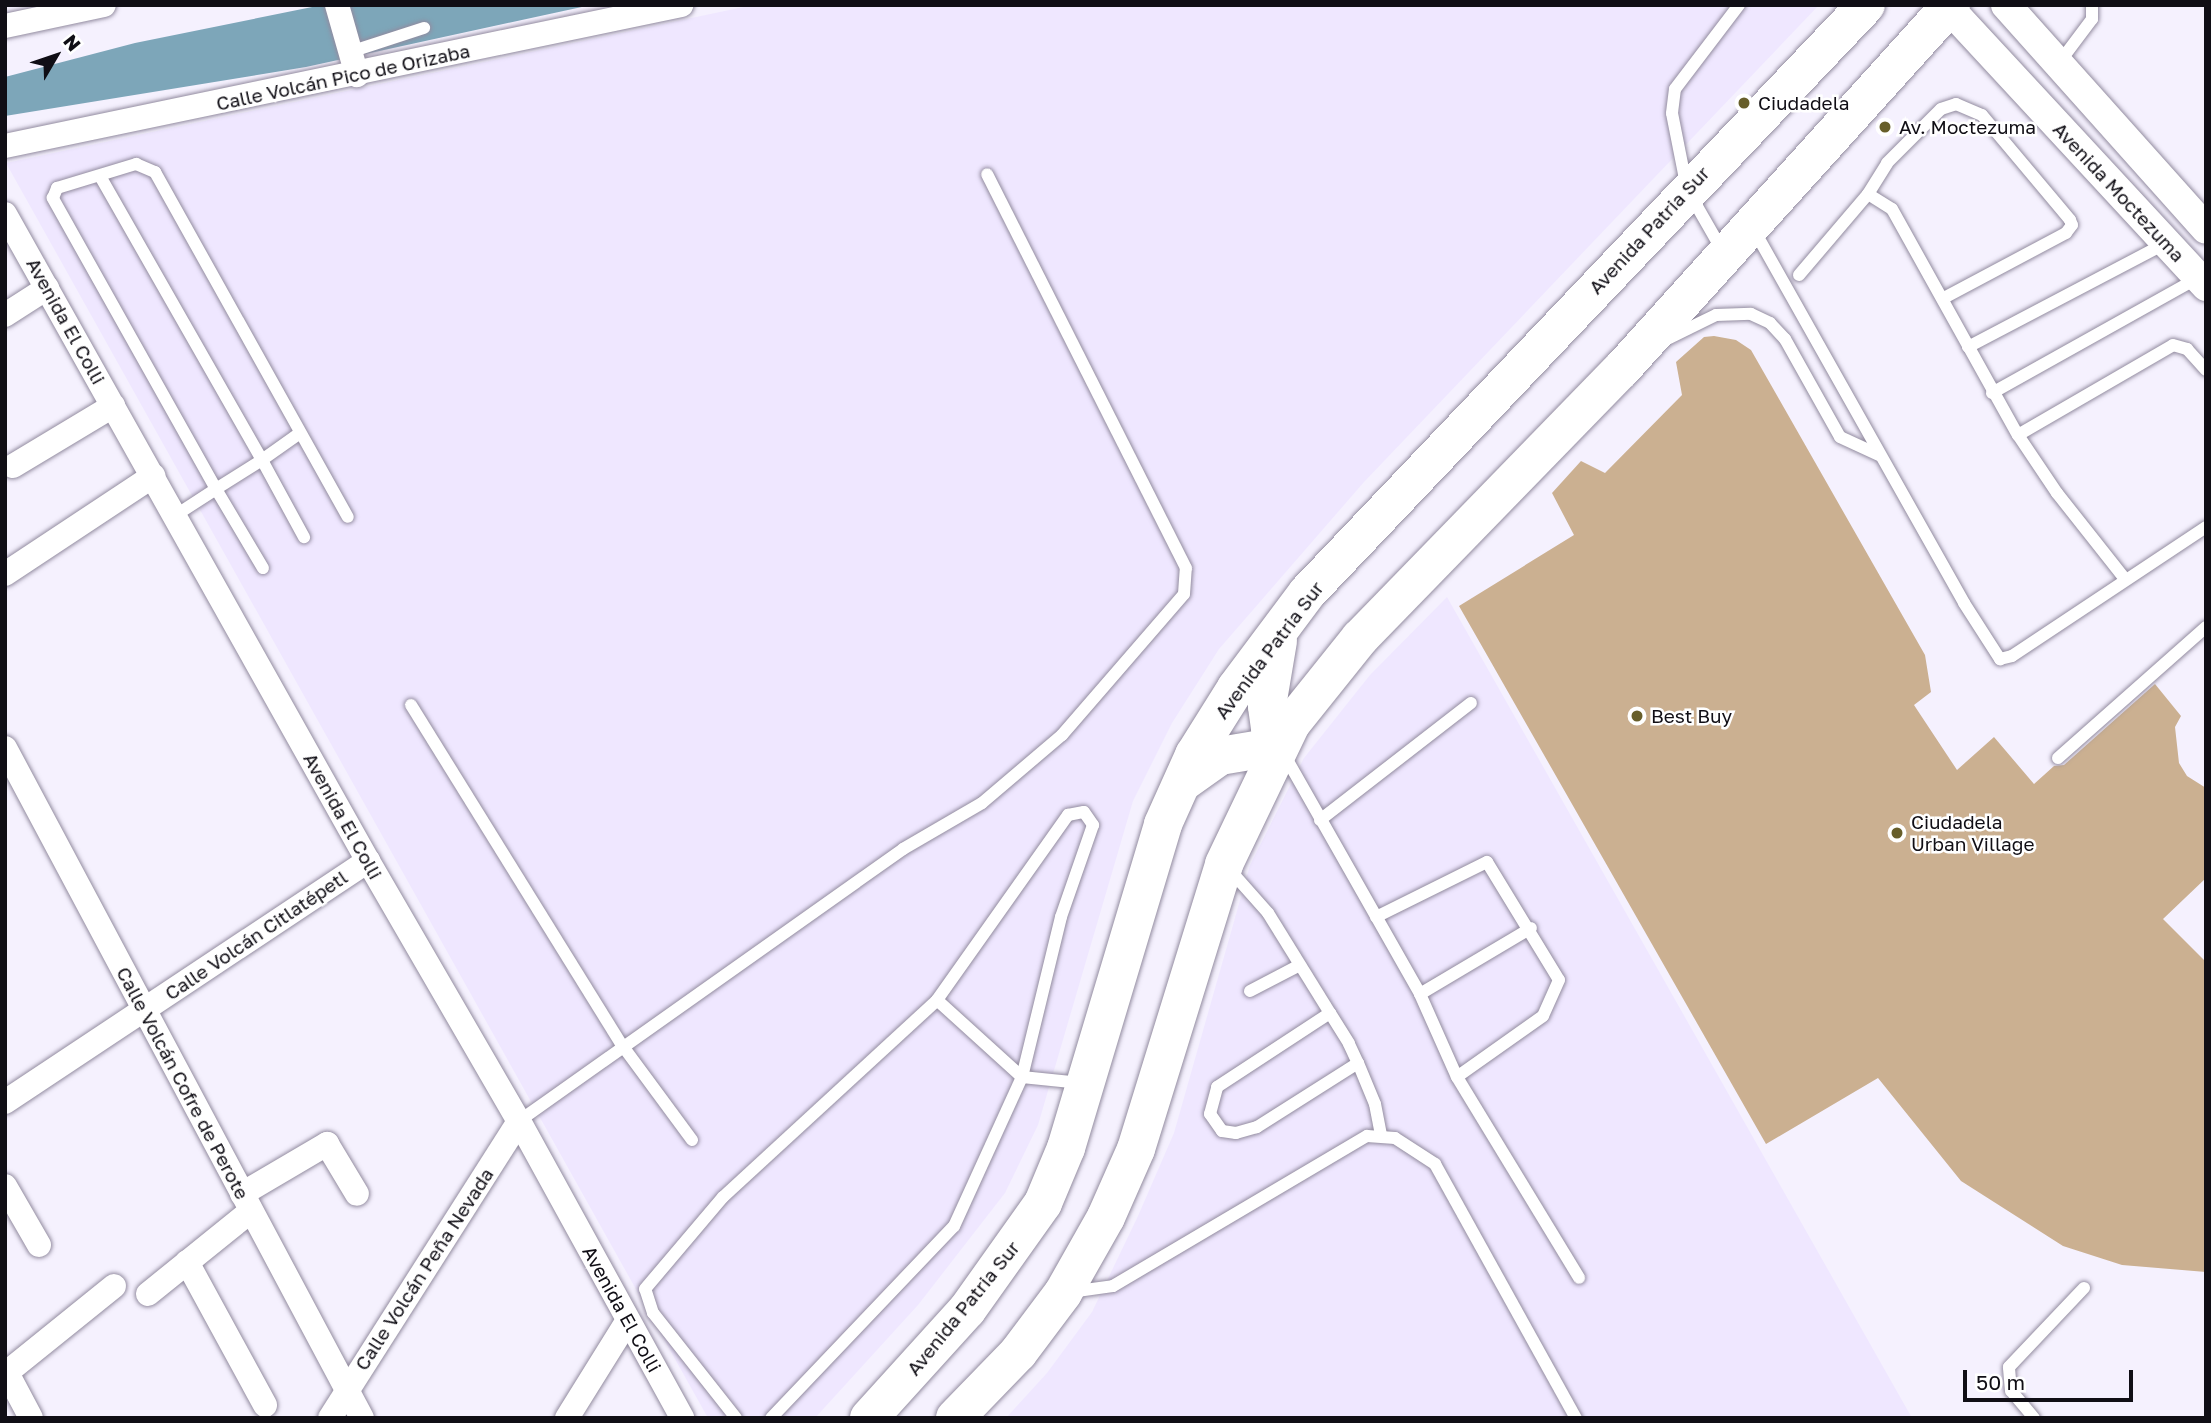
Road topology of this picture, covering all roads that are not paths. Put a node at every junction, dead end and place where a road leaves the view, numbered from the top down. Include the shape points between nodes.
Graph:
1 (104, 5) edge
2 (337, 5) edge
3 (681, 5) edge
4 (1739, 5) edge
5 (1866, 5) edge
6 (2006, 5) edge
7 (2092, 5) edge
8 (1949, 6) edge
9 (5, 26) edge
10 (424, 28) dead end
11 (353, 64) junction
12 (2056, 66) junction
13 (5, 146) edge
14 (987, 174) dead end
15 (100, 176) junction
16 (1687, 189) junction
17 (1868, 194) junction
18 (5, 214) edge
19 (1752, 227) junction
20 (2206, 229) edge
21 (2166, 243) junction
22 (1726, 256) junction
23 (1798, 275) dead end
24 (2202, 282) edge
25 (47, 288) junction
26 (1942, 299) junction
27 (5, 315) edge
28 (1968, 347) junction
29 (1621, 370) junction
30 (2206, 370) edge
31 (1992, 393) junction
32 (113, 406) junction
33 (300, 432) junction
34 (2018, 435) junction
35 (1879, 455) junction
36 (262, 460) junction
37 (13, 466) dead end
38 (153, 476) junction
39 (216, 489) junction
40 (176, 515) junction
41 (348, 517) dead end
42 (2206, 527) edge
43 (304, 537) dead end
44 (263, 568) dead end
45 (5, 574) edge
46 (2126, 579) junction
47 (1283, 625) junction
48 (2204, 632) edge
49 (1471, 703) dead end
50 (411, 705) dead end
51 (1279, 746) junction
52 (5, 748) edge
53 (2058, 758) dead end
54 (1181, 784) junction
55 (1320, 820) junction
56 (368, 861) junction
57 (1224, 864) junction
58 (1376, 917) junction
59 (1531, 928) junction
60 (1300, 965) junction
61 (1250, 991) dead end
62 (1420, 994) junction
63 (937, 1000) junction
64 (144, 1010) junction
65 (1330, 1013) junction
66 (622, 1045) junction
67 (1358, 1063) junction
68 (1022, 1077) junction
69 (1457, 1077) junction
70 (1085, 1083) junction
71 (5, 1102) edge
72 (519, 1121) junction
73 (1381, 1135) junction
74 (692, 1140) dead end
75 (5, 1186) edge
76 (357, 1194) dead end
77 (247, 1203) junction
78 (39, 1245) dead end
79 (187, 1262) junction
80 (1579, 1278) dead end
81 (114, 1286) dead end
82 (2084, 1288) dead end
83 (1063, 1293) junction
84 (148, 1294) dead end
85 (628, 1320) junction
86 (6, 1372) edge
87 (347, 1391) junction
88 (265, 1405) dead end
89 (32, 1418) edge
90 (330, 1418) edge
91 (362, 1418) edge
92 (567, 1418) edge
93 (682, 1418) edge
94 (736, 1418) edge
95 (771, 1418) edge
96 (869, 1418) edge
97 (955, 1418) edge
98 (1576, 1418) edge
99 (2034, 1418) edge

1 - 9 street
2 - 11 street
3 - 11 street, Calle Volcán Pico de Orizaba
4 - 16 lane via 1675,89 1672,113
5 - 16 main road, Avenida Patria Sur
6 - 12 street, Avenida Moctezuma
7 - 12 lane via 2092,19
8 - 19 main road
8 - 21 street, Avenida Moctezuma
10 - 11 lane
11 - 13 street, Calle Volcán Pico de Orizaba
12 - 20 street, Avenida Moctezuma
14 - 66 lane via 1186,568 1188,586 1062,735 982,803 903,849
15 - 33 lane via 136,164 155,172
15 - 36 lane
15 - 39 lane via 57,188 53,201
16 - 22 lane
16 - 47 main road, Avenida Patria Sur via 1307,593
17 - 23 lane
17 - 26 lane via 1892,209
17 - 26 lane via 1887,163 1941,109 1956,103 1982,116 2070,220 2066,233
18 - 25 street, Avenida El Colli
19 - 22 main road
19 - 35 lane
21 - 24 street, Avenida Moctezuma
21 - 28 lane
22 - 29 main road
24 - 31 lane
25 - 27 street
25 - 32 street, Avenida El Colli
26 - 28 lane
28 - 31 lane
29 - 35 lane via 1674,334 1716,315 1751,314 1770,323 1785,339 1840,437
29 - 51 main road via 1360,638 1290,724
30 - 34 lane via 2178,344
31 - 34 lane
32 - 37 street
32 - 38 street, Avenida El Colli
33 - 36 lane
33 - 41 lane
34 - 46 lane via 2071,512
35 - 46 lane via 2000,659 2012,656
36 - 39 lane
36 - 43 lane
38 - 40 street, Avenida El Colli
38 - 45 street
39 - 40 lane
39 - 44 lane
40 - 56 street, Avenida El Colli
42 - 46 lane
47 - 51 main road via 1270,666 1266,706
47 - 54 main road, Avenida Patria Sur via 1236,688
48 - 53 lane
49 - 55 lane
50 - 66 lane
51 - 54 main road via 1220,756
51 - 55 lane
51 - 57 main road
52 - 64 street, Calle Volcán Cofre de Perote
54 - 70 main road, Avenida Patria Sur via 1163,824
55 - 58 lane
56 - 64 street, Calle Volcán Citlatépetl
56 - 72 street, Avenida El Colli
57 - 60 lane via 1268,913
57 - 83 main road via 1136,1149 1106,1217
58 - 59 lane via 1487,862
58 - 62 lane
59 - 62 lane
59 - 69 lane via 1559,980 1543,1016
60 - 61 lane
60 - 65 lane
62 - 69 lane
63 - 68 lane
63 - 68 lane via 1068,815 1084,812 1091,817 1093,825 1061,917
63 - 94 lane via 723,1197 645,1289 643,1295 653,1313
64 - 71 street, Calle Volcán Citlatépetl
64 - 77 street, Calle Volcán Cofre de Perote
65 - 67 lane
65 - 67 lane via 1226,1079 1217,1087 1210,1114 1222,1131 1248,1130
66 - 72 lane
66 - 74 lane
67 - 73 lane via 1375,1104
68 - 70 lane
68 - 95 lane via 954,1226
69 - 80 lane
70 - 96 main road, Avenida Patria Sur via 1066,1148 1043,1203 1010,1256
72 - 85 street, Avenida El Colli
72 - 87 street, Calle Volcán Peña Nevada
73 - 83 lane via 1367,1136 1113,1286
73 - 98 lane via 1418,1150 1435,1164
75 - 78 street
76 - 77 street via 327,1144
77 - 79 street
77 - 87 street, Calle Volcán Cofre de Perote
79 - 84 street
79 - 88 street
81 - 86 street
82 - 99 lane via 2009,1367 2011,1391
83 - 97 main road via 1018,1353
85 - 92 street
85 - 93 street, Avenida El Colli
86 - 89 street
87 - 90 street, Calle Volcán Peña Nevada
87 - 91 street, Calle Volcán Cofre de Perote

